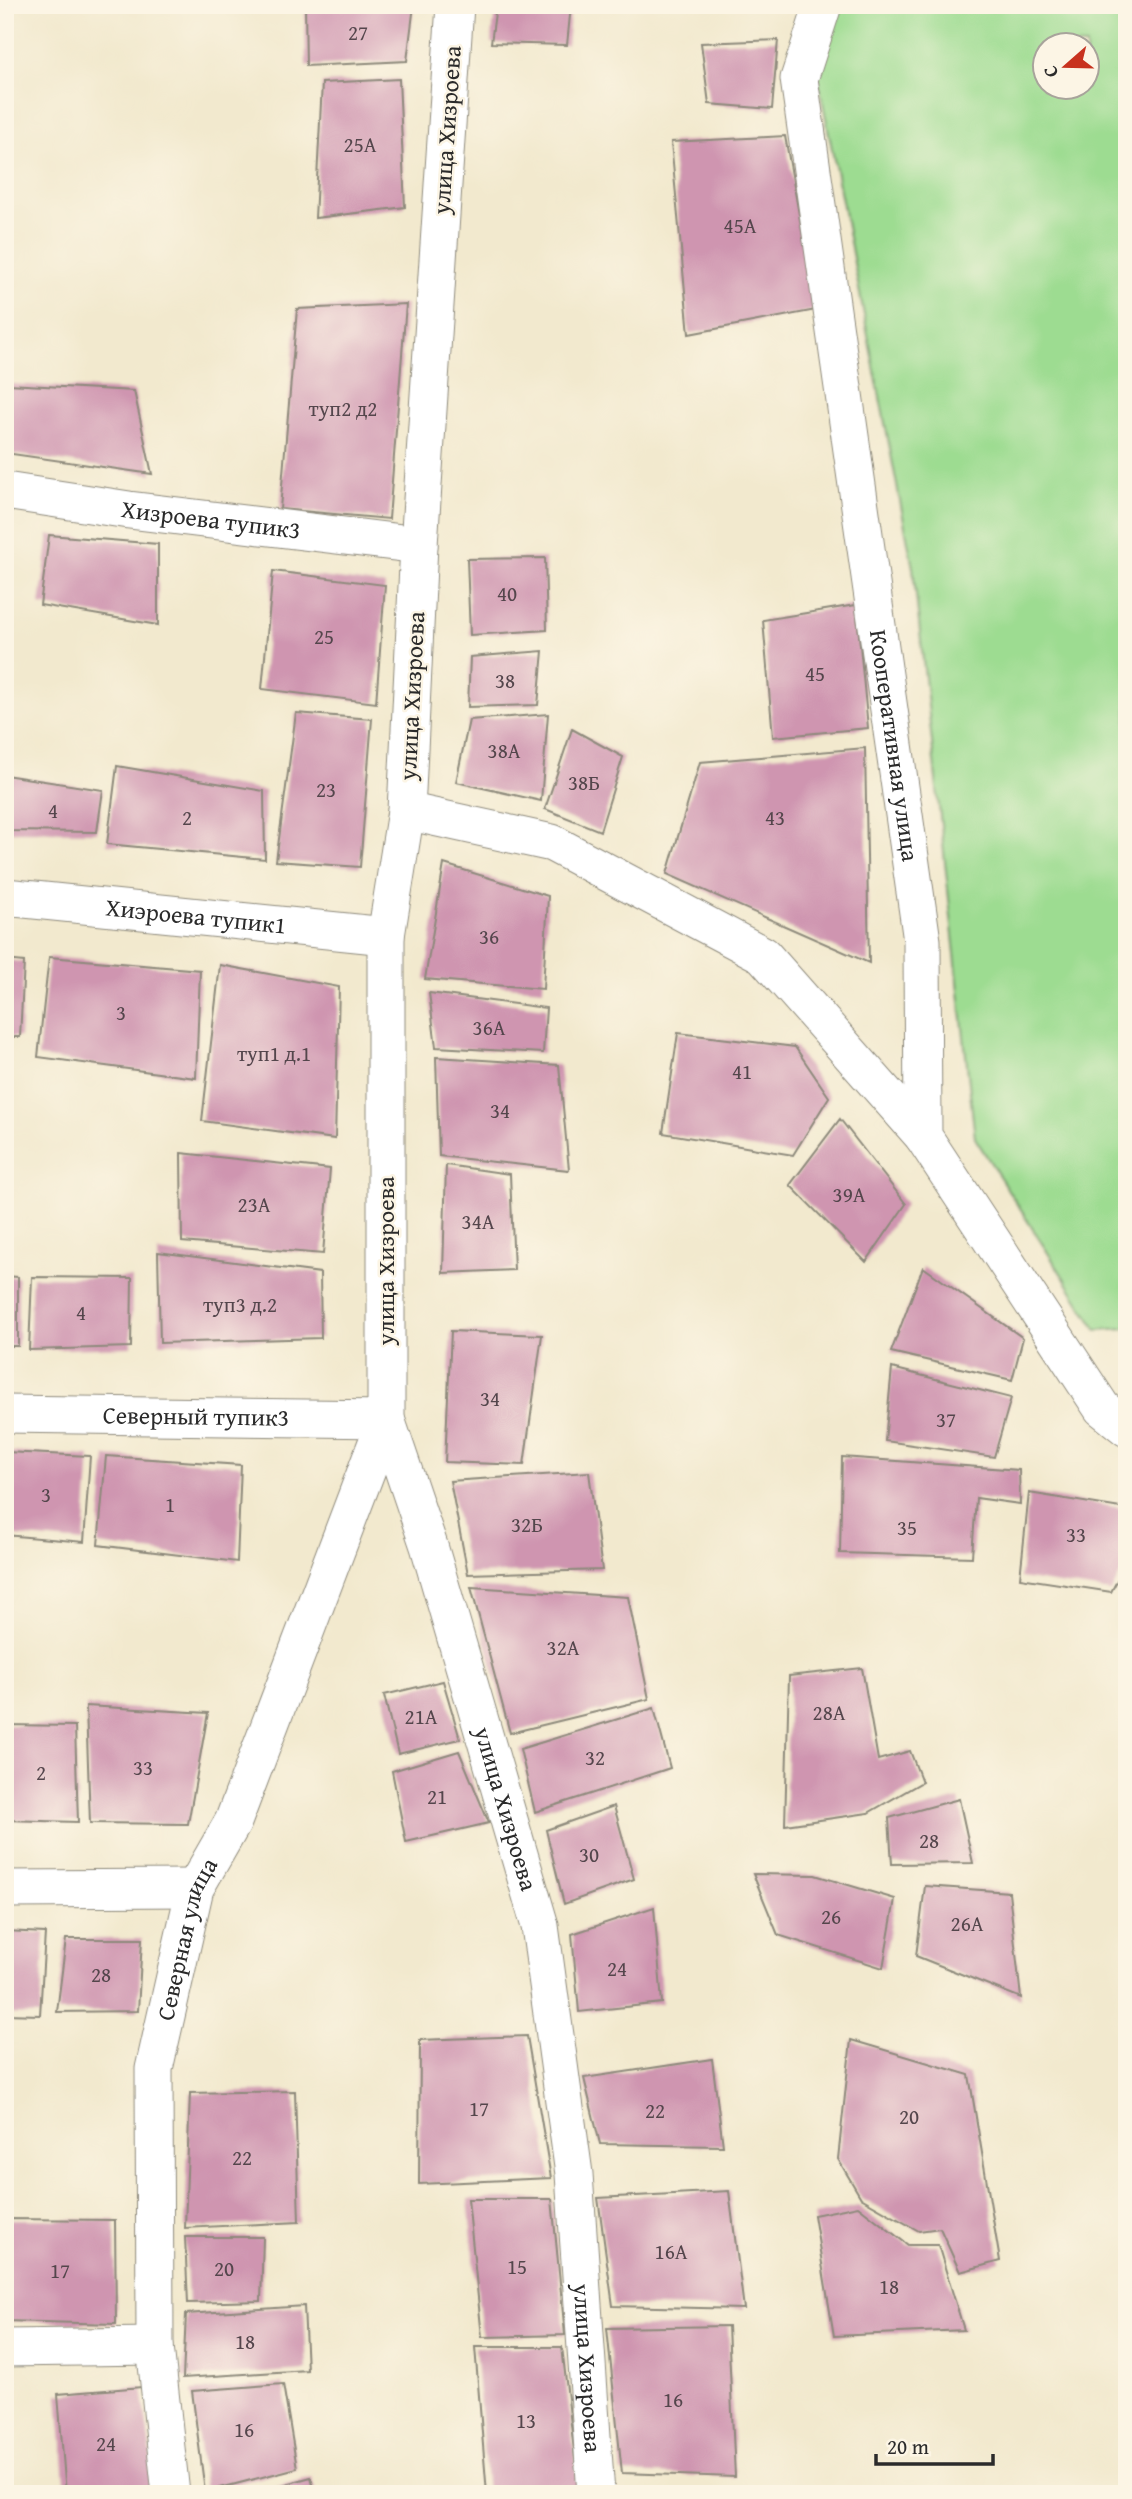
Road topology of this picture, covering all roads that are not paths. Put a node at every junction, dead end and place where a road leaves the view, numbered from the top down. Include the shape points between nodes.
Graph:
1 (455, 5) edge
2 (823, 5) edge
3 (5, 491) edge
4 (419, 545) junction
5 (406, 811) junction
6 (5, 897) edge
7 (386, 936) junction
8 (923, 1136) junction
9 (1119, 1413) edge
10 (5, 1414) edge
11 (386, 1419) junction
12 (195, 1888) junction
13 (5, 1889) edge
14 (155, 2346) junction
15 (5, 2348) edge
16 (171, 2494) edge
17 (596, 2494) edge

1 - 4 street, улица Хизроева
2 - 8 street, Кооперативная улица via 799,79 922,941
3 - 4 street, Хизроева тупик3
4 - 5 street, улица Хизроева
5 - 7 street, улица Хизроева
5 - 8 street via 552,843 763,955
6 - 7 street, Хиэроева тупик1
7 - 11 street, улица Хизроева
8 - 9 street
10 - 11 street, Северный тупик3
11 - 12 street, Северная улица via 233,1822
11 - 17 street, улица Хизроева via 429,1546 540,1926 574,2174
12 - 13 street
12 - 14 street, Северная улица via 154,2069
14 - 15 street
14 - 16 street, Северная улица

